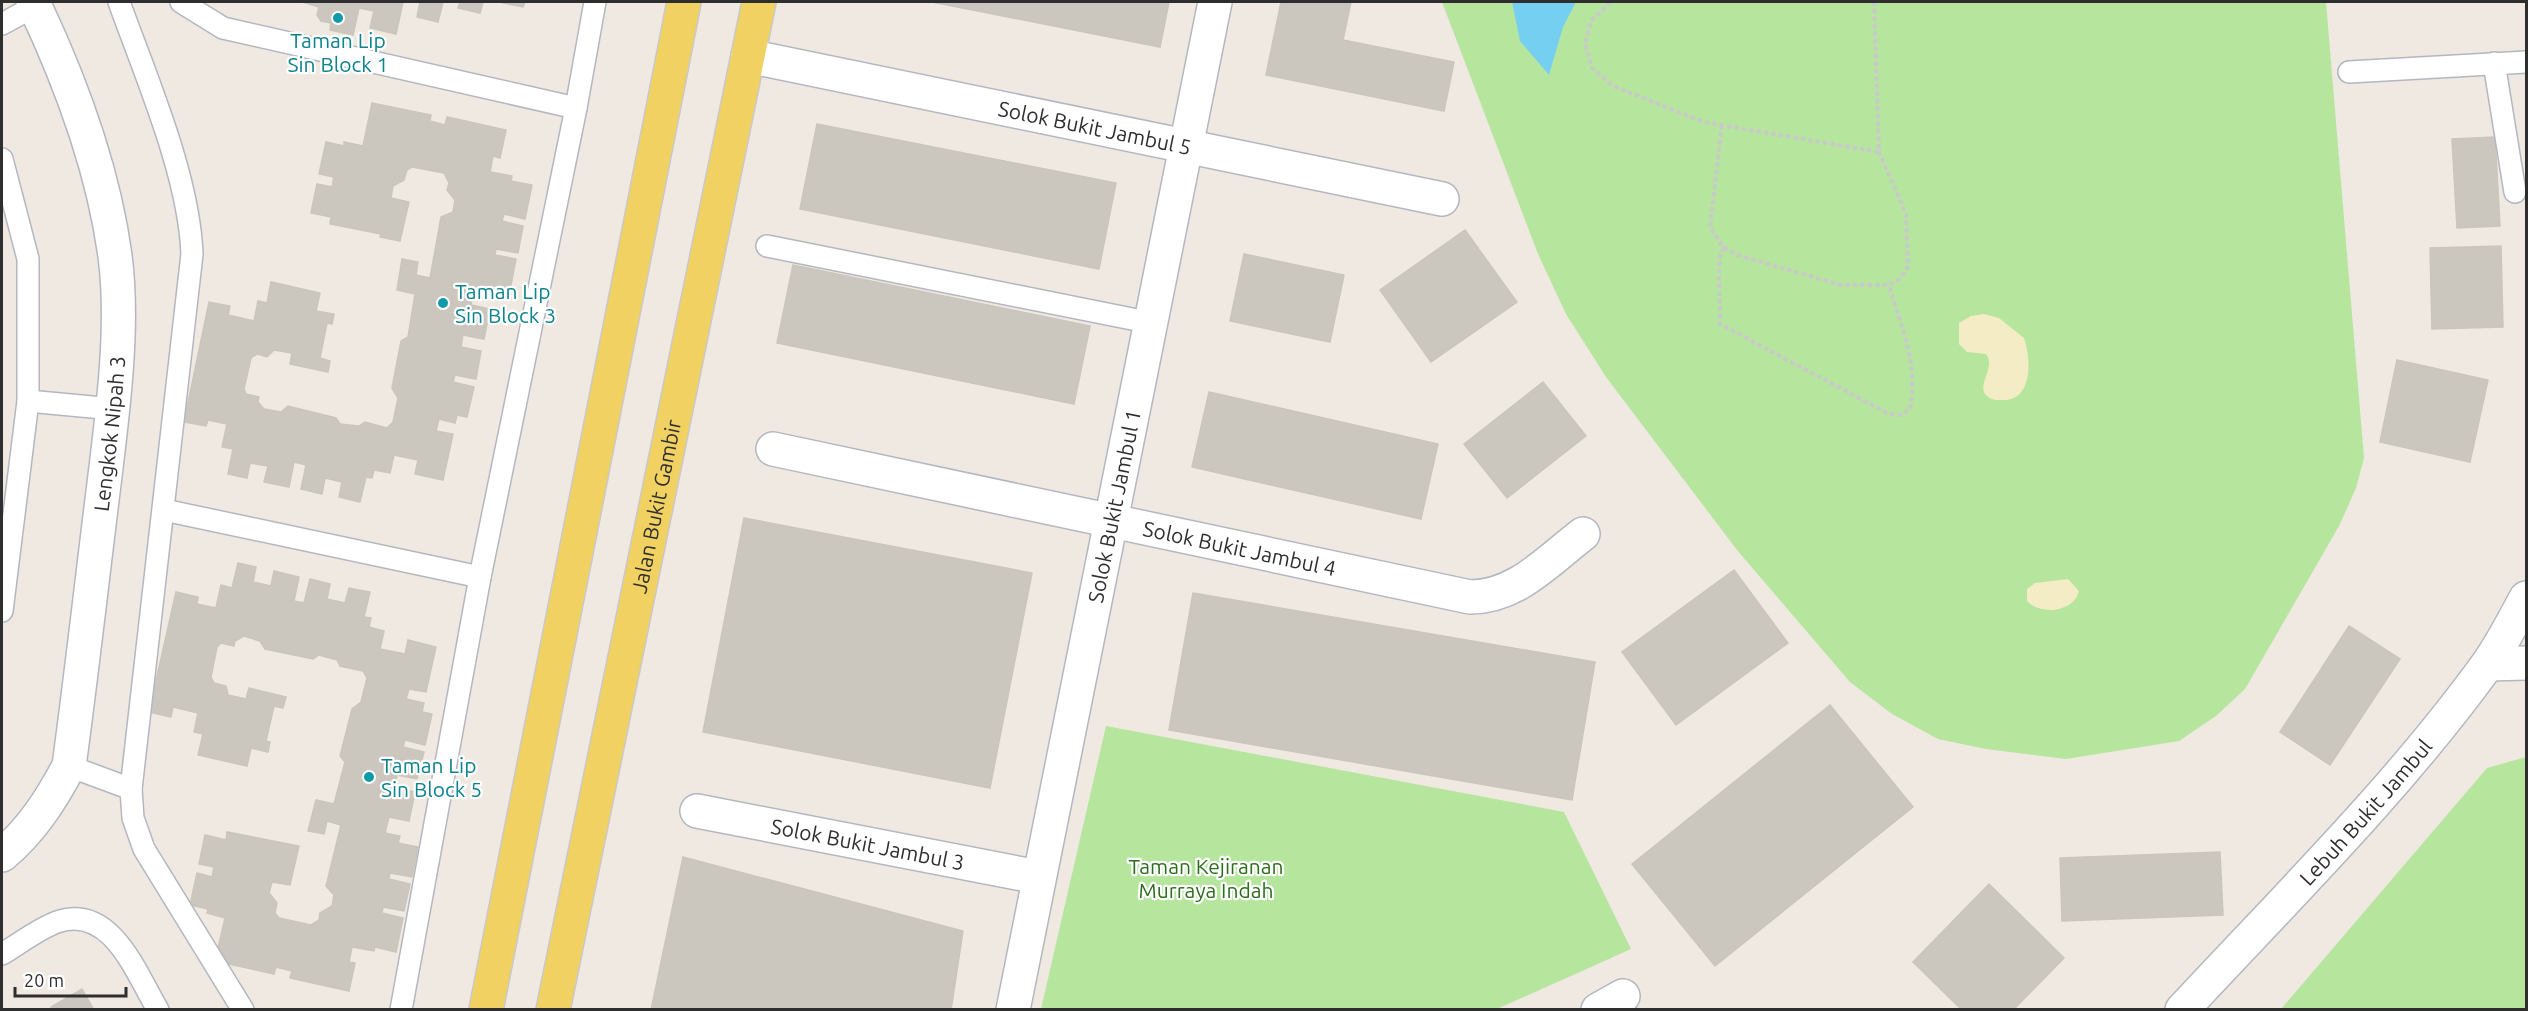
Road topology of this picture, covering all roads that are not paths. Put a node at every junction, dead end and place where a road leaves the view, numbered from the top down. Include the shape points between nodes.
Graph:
1 (119, 2) edge
2 (180, 2) edge
3 (595, 2) edge
4 (684, 2) edge
5 (759, 2) edge
6 (1215, 2) edge
7 (34, 4) edge
8 (2, 24) edge
9 (748, 56) junction
10 (2526, 62) edge
11 (2494, 63) junction
12 (2349, 72) dead end
13 (576, 108) junction
14 (1188, 145) junction
15 (2, 159) edge
16 (2515, 192) dead end
17 (1442, 199) dead end
18 (767, 246) dead end
19 (1152, 323) junction
20 (28, 401) junction
21 (113, 410) junction
22 (773, 449) dead end
23 (164, 510) junction
24 (1112, 520) junction
25 (1583, 534) dead end
26 (480, 577) junction
27 (2526, 598) edge
28 (2, 611) edge
29 (2526, 663) edge
30 (2488, 664) junction
31 (69, 766) junction
32 (131, 789) junction
33 (697, 811) dead end
34 (2, 855) edge
35 (1038, 877) junction
36 (2, 954) edge
37 (158, 1010) edge
38 (243, 1010) edge
39 (401, 1010) edge
40 (486, 1010) edge
41 (553, 1010) edge
42 (1013, 1010) edge
43 (2182, 1010) edge

1 - 23 lane via 153,96 191,232 192,254
2 - 13 lane via 223,28
3 - 13 lane
4 - 40 main road
5 - 9 main road, Jalan Bukit Gambir
6 - 14 street, Solok Bukit Jambul 1
7 - 8 lane
7 - 21 street, Lengkok Nipah 3 via 81,114 106,202 115,258
9 - 14 street, Solok Bukit Jambul 5
9 - 41 main road, Jalan Bukit Gambir
10 - 11 lane
11 - 12 lane
11 - 16 lane
13 - 26 lane
14 - 17 street, Solok Bukit Jambul 5
14 - 19 street, Solok Bukit Jambul 1
15 - 20 lane via 28,259
18 - 19 lane
19 - 24 street, Solok Bukit Jambul 1
20 - 21 lane
20 - 28 lane
21 - 31 street, Lengkok Nipah 3
22 - 24 street, Solok Bukit Jambul 4
23 - 26 lane
23 - 32 lane
24 - 25 street, Solok Bukit Jambul 4 via 1470,597 1491,597 1512,589
24 - 35 street, Solok Bukit Jambul 1
26 - 39 lane
27 - 30 street, Lebuh Bukit Jambul
29 - 30 street
30 - 43 street, Lebuh Bukit Jambul via 2356,822
31 - 32 lane
31 - 34 street, Lengkok Nipah 3 via 51,800
32 - 38 lane via 133,818 144,849
33 - 35 street, Solok Bukit Jambul 3
35 - 42 street, Solok Bukit Jambul 1
36 - 37 lane via 57,922 88,920 103,926 114,937

